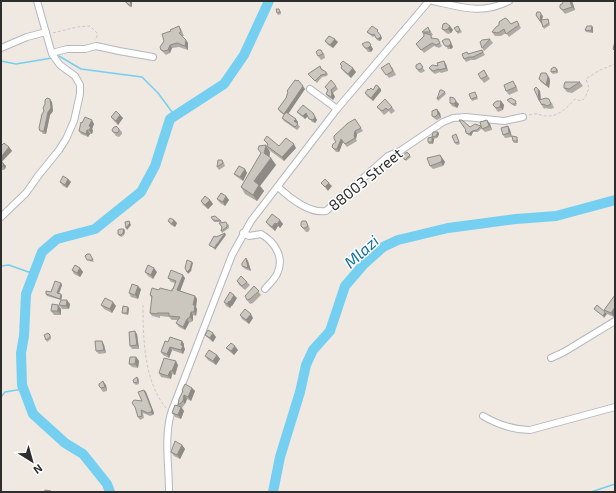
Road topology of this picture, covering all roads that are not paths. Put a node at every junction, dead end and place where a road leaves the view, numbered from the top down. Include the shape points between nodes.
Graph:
1 (37, 1) edge
2 (429, 1) edge
3 (433, 1) edge
4 (509, 1) edge
5 (46, 32) junction
6 (2, 46) edge
7 (53, 56) junction
8 (153, 57) dead end
9 (310, 89) dead end
10 (337, 109) junction
11 (523, 117) road end
12 (278, 187) junction
13 (1, 217) edge
14 (243, 233) junction
15 (265, 289) dead end
16 (615, 321) edge
17 (551, 358) dead end
18 (615, 407) edge
19 (483, 416) dead end
20 (169, 492) edge

1 - 5 street
2 - 10 street
3 - 4 street via 479,9
5 - 6 street
5 - 7 street
7 - 8 street via 56,52 66,49 85,50 96,46
7 - 13 street via 75,76 80,85 74,121 59,150 26,193
9 - 10 street
10 - 12 street
11 - 12 street, 88003 Street via 504,121 461,117 449,119 388,156 326,211 317,212 288,196
12 - 14 street
14 - 15 street via 249,236 261,234 272,242 277,250 280,258 279,270
14 - 20 street via 232,255 168,423 166,441
16 - 17 street via 569,350
18 - 19 street via 530,430 506,426

